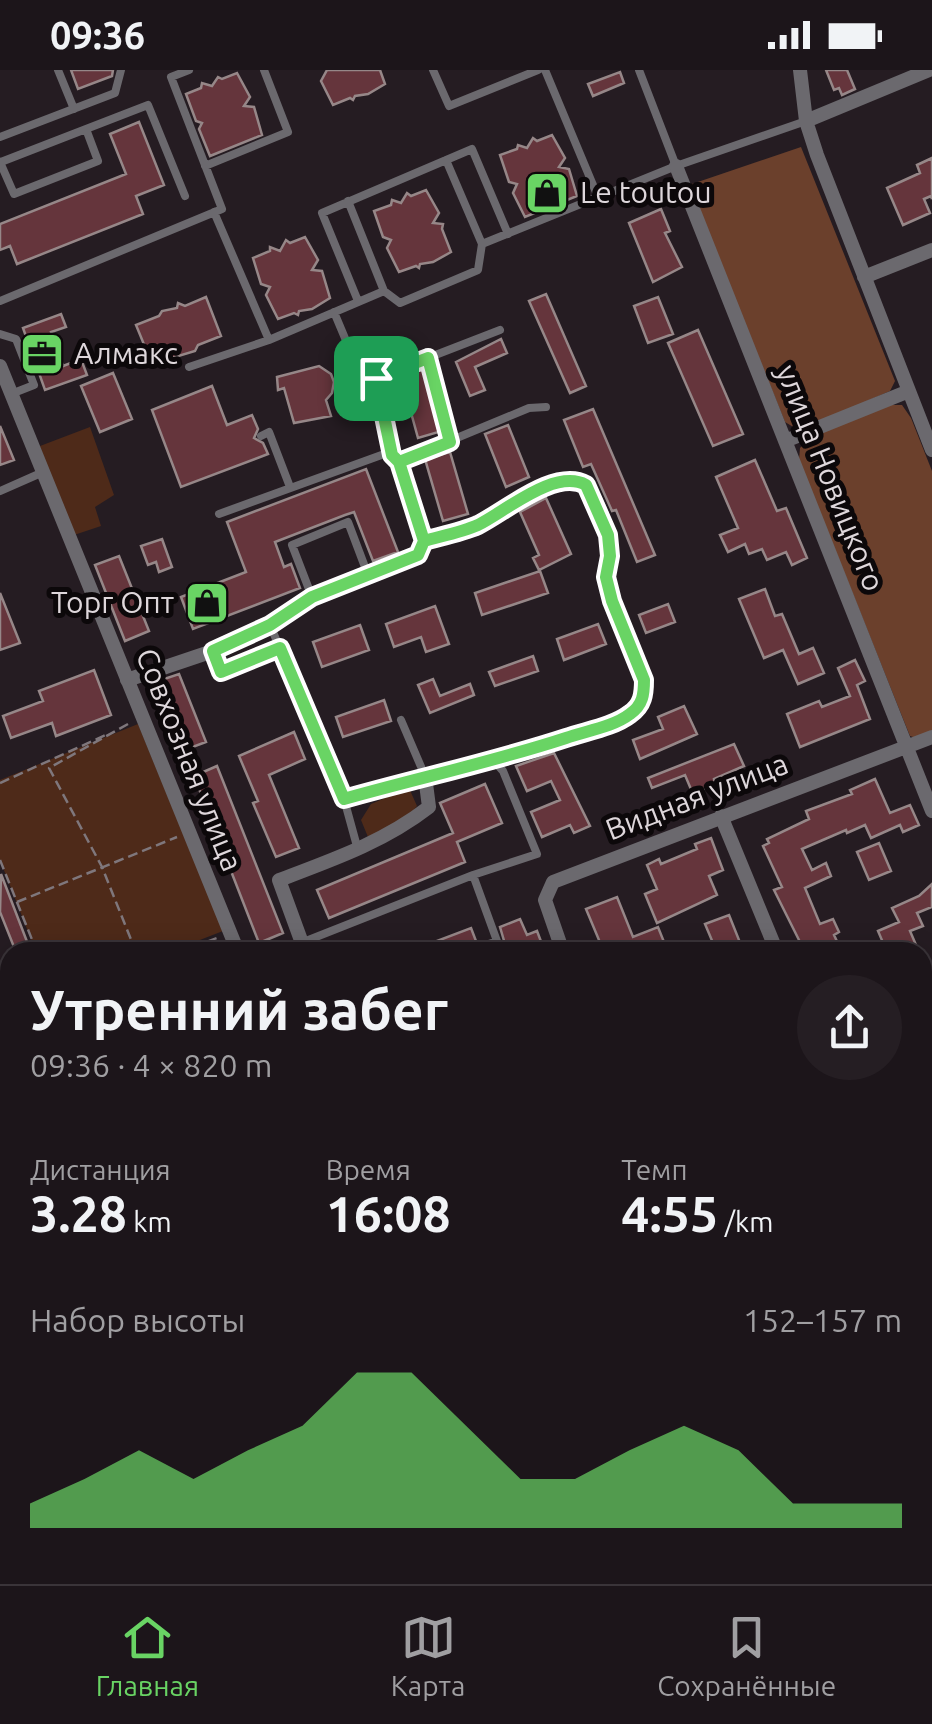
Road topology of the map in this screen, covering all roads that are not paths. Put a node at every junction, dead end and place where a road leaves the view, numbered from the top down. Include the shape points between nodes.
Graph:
1 (58, 70) edge
2 (121, 70) edge
3 (189, 70) edge
4 (264, 70) edge
5 (434, 70) edge
6 (542, 70) edge
7 (639, 70) edge
8 (800, 70) edge
9 (929, 70) edge
10 (74, 109) junction
11 (806, 121) junction
12 (86, 129) junction
13 (0, 137) edge
14 (446, 160) junction
15 (0, 162) edge
16 (205, 166) junction
17 (676, 166) junction
18 (186, 196) dead end
19 (593, 199) junction
20 (348, 202) junction
21 (214, 212) junction
22 (508, 234) junction
23 (482, 244) junction
24 (932, 250) edge
25 (864, 277) junction
26 (384, 291) junction
27 (0, 301) edge
28 (358, 301) junction
29 (334, 312) junction
30 (500, 330) dead end
31 (0, 334) edge
32 (268, 340) junction
33 (0, 366) edge
34 (188, 367) dead end
35 (376, 378) junction
36 (909, 392) junction
37 (11, 394) junction
38 (546, 407) dead end
39 (260, 436) dead end
40 (785, 441) junction
41 (932, 450) edge
42 (396, 458) junction
43 (41, 473) junction
44 (290, 487) junction
45 (0, 490) edge
46 (219, 514) dead end
47 (424, 541) junction
48 (368, 575) junction
49 (312, 597) junction
50 (270, 625) junction
51 (280, 648) junction
52 (213, 651) junction
53 (127, 680) junction
54 (402, 720) dead end
55 (932, 737) edge
56 (907, 748) junction
57 (495, 762) junction
58 (424, 776) junction
59 (344, 799) junction
60 (932, 810) edge
61 (721, 816) junction
62 (358, 850) junction
63 (473, 875) junction
64 (234, 942) edge
65 (302, 942) edge
66 (305, 942) edge
67 (494, 942) edge
68 (560, 942) edge
69 (773, 942) edge

1 - 10 lane
2 - 10 lane via 115,93
3 - 16 lane via 171,77
4 - 16 lane via 288,132
5 - 6 lane via 449,106
6 - 19 lane via 598,197
7 - 17 lane
8 - 11 street
9 - 11 street
10 - 13 lane
11 - 17 lane
11 - 25 street
12 - 15 lane
12 - 15 lane via 98,161 14,194
12 - 18 lane via 148,105
14 - 20 lane
14 - 22 lane via 472,148
14 - 23 lane
16 - 21 lane via 222,208
17 - 19 lane
17 - 40 street, улица Новицкого
19 - 22 lane
20 - 26 lane
20 - 28 lane via 322,212
21 - 27 lane
21 - 32 lane
22 - 23 lane
23 - 26 lane via 478,270 400,303
24 - 25 street
25 - 36 street
26 - 28 lane
28 - 29 lane
29 - 32 lane
29 - 35 lane via 355,362
30 - 35 lane
31 - 37 lane via 16,339 34,386
32 - 34 lane
33 - 37 street, Совхозная улица
35 - 42 lane
36 - 40 street
36 - 41 street
37 - 43 street, Совхозная улица
38 - 42 lane
39 - 44 lane via 269,432
40 - 56 street, улица Новицкого
42 - 44 lane via 380,455
42 - 47 lane
43 - 45 lane
43 - 53 street, Совхозная улица
44 - 46 lane
47 - 48 street via 418,555
47 - 57 street via 478,524 570,480 592,491 608,535 606,577 644,680 640,704 620,720
48 - 49 street
48 - 49 lane via 348,522 292,545
49 - 50 street
50 - 51 lane
50 - 52 street
51 - 52 lane via 221,672
51 - 59 lane
52 - 53 street
53 - 64 street, Совхозная улица
54 - 58 lane
55 - 56 street, Видная улица
56 - 60 street, улица Новицкого
56 - 61 street, Видная улица
57 - 58 street
57 - 63 lane via 537,854
58 - 59 lane
58 - 62 street via 429,807
59 - 62 lane
61 - 68 street, Видная улица via 553,882 546,900
61 - 69 street
62 - 65 street via 279,880
63 - 66 lane
63 - 67 lane

